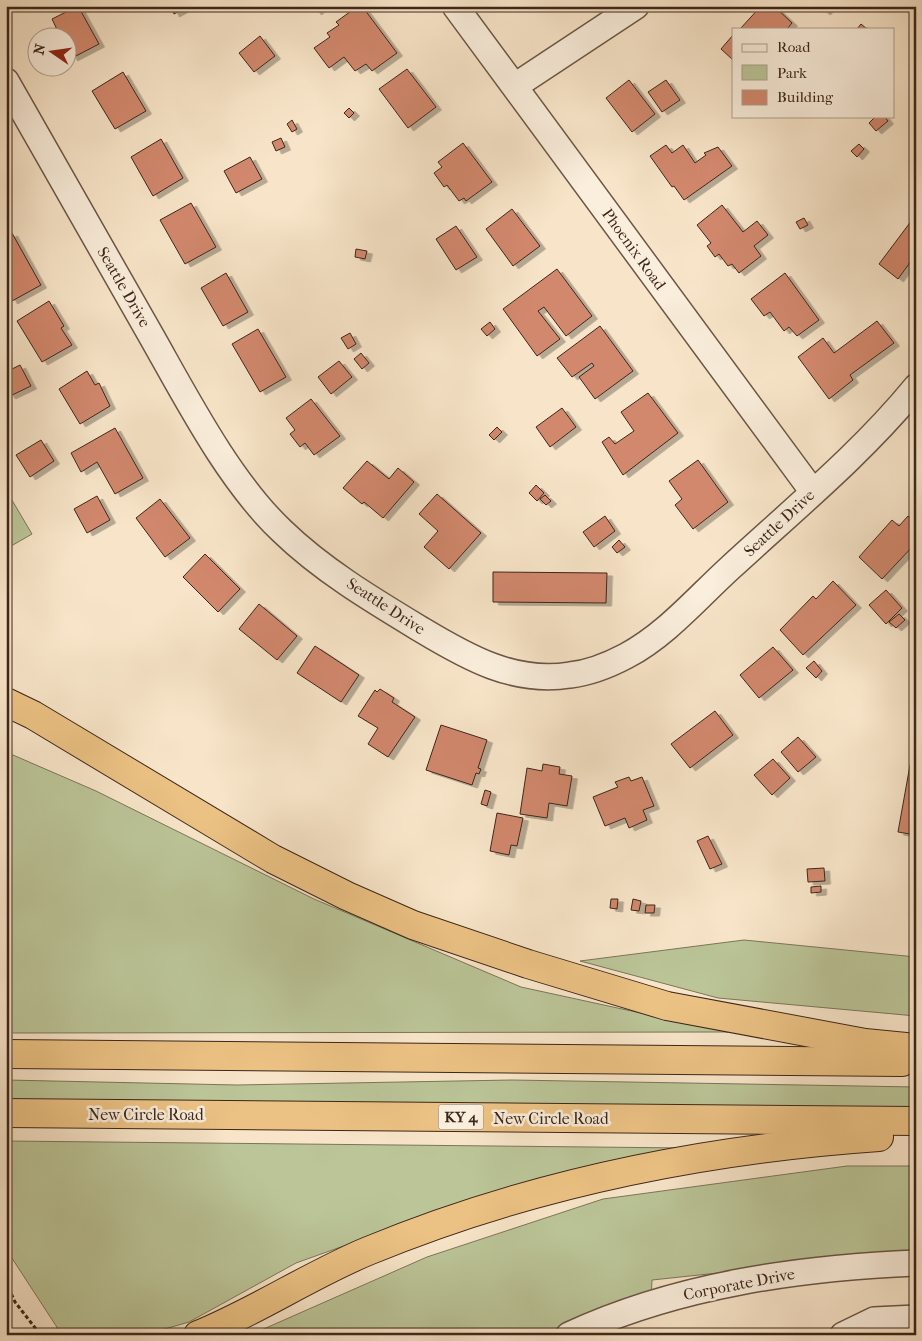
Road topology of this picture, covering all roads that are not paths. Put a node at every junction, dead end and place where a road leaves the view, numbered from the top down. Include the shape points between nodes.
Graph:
1 (455, 6) edge
2 (636, 6) edge
3 (6, 81) edge
4 (515, 86) junction
5 (916, 386) edge
6 (813, 492) junction
7 (6, 702) edge
8 (916, 1048) edge
9 (6, 1054) edge
10 (916, 1062) edge
11 (6, 1113) edge
12 (916, 1121) edge
13 (916, 1134) edge
14 (916, 1263) edge
15 (904, 1324) edge
16 (616, 1326) edge
17 (206, 1333) edge
18 (569, 1335) edge
19 (843, 1335) edge

1 - 4 street, Phoenix Road
2 - 4 street
3 - 6 street, Seattle Drive via 182,391 258,506 307,553 383,606 463,655 495,669 543,677 570,675 626,656 656,636
4 - 6 street, Phoenix Road
5 - 6 street, Seattle Drive
7 - 8 highway via 273,859 414,925 667,1006 866,1043
9 - 10 highway
11 - 12 highway, New Circle Road / KY 4
13 - 17 highway via 800,1143 708,1156 497,1205 366,1252
14 - 16 street, Corporate Drive via 848,1266 777,1275 651,1302
15 - 19 street via 874,1320
16 - 18 street, Corporate Drive

